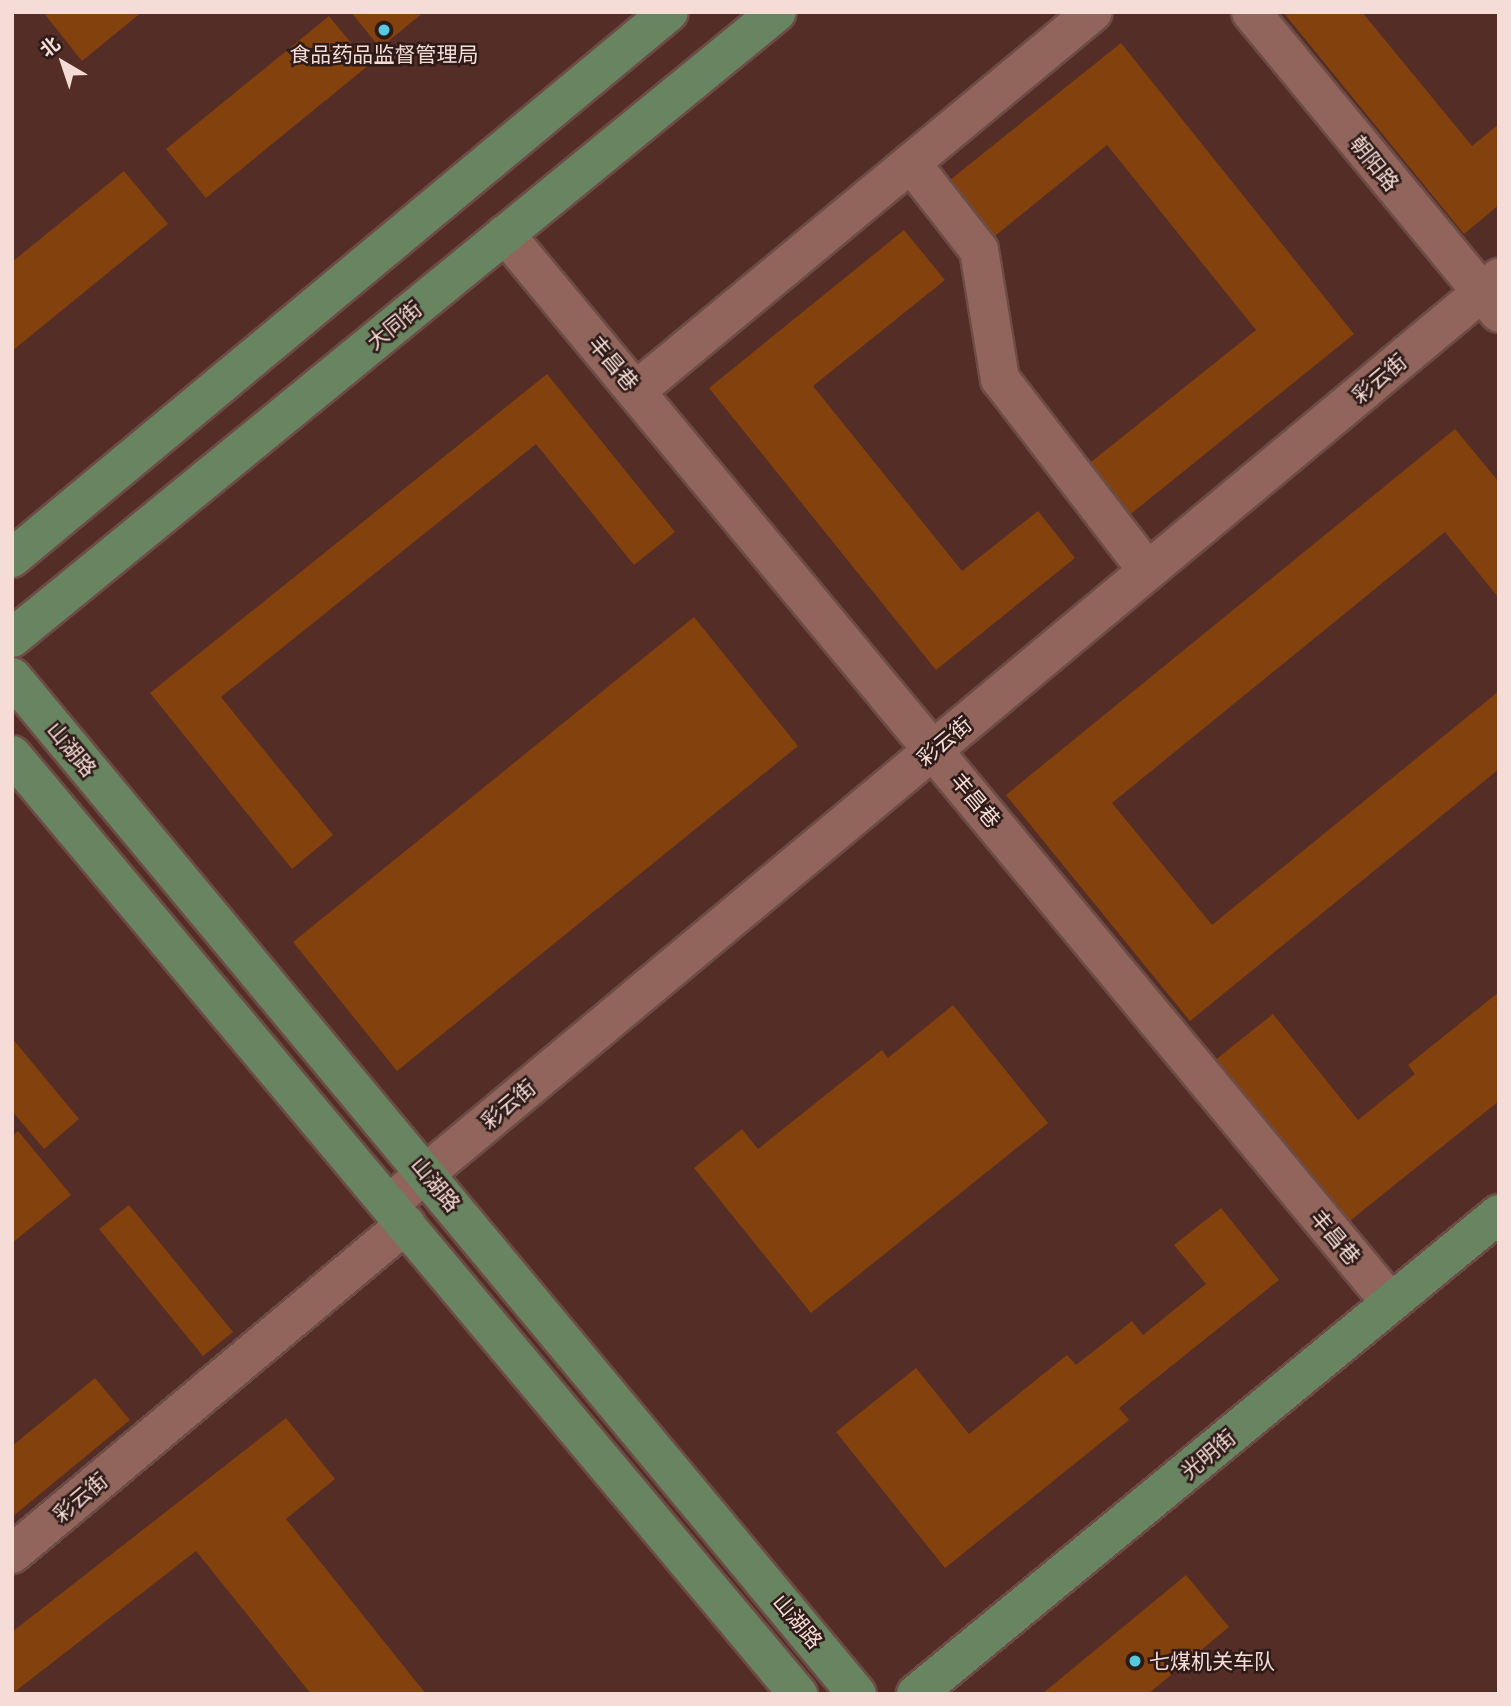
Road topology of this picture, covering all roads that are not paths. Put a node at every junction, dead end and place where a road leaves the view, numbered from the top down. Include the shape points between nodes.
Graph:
1 (669, 12) edge
2 (777, 12) edge
3 (1093, 12) edge
4 (1251, 12) edge
5 (911, 163) junction
6 (505, 234) junction
7 (1493, 295) edge
8 (638, 390) junction
9 (12, 558) edge
10 (1148, 571) junction
11 (12, 638) edge
12 (12, 677) edge
13 (934, 750) junction
14 (12, 755) edge
15 (426, 1172) junction
16 (397, 1214) junction
17 (1499, 1214) edge
18 (1391, 1303) junction
19 (12, 1554) edge
20 (798, 1694) edge
21 (857, 1694) edge
22 (916, 1694) edge

1 - 9 main road
2 - 6 main road, 大同街
3 - 5 street
4 - 7 street, 朝阳路
5 - 8 street
5 - 10 street via 979,250 1000,379
6 - 8 street, 丰昌巷
6 - 11 main road, 大同街
7 - 10 street, 彩云街
8 - 13 street, 丰昌巷
10 - 13 street, 彩云街
12 - 15 main road, 山湖路
13 - 15 street, 彩云街
13 - 18 street, 丰昌巷
14 - 16 main road
15 - 16 street, 彩云街
15 - 21 main road, 山湖路
16 - 19 street, 彩云街
16 - 20 main road
17 - 18 main road, 光明街
18 - 22 main road, 光明街

